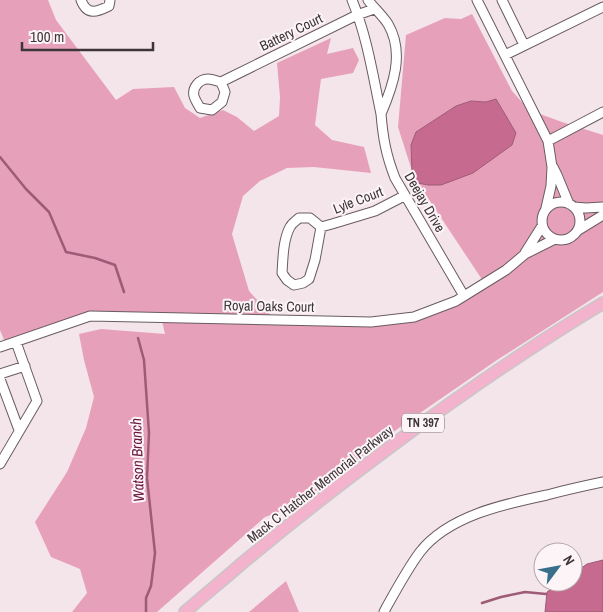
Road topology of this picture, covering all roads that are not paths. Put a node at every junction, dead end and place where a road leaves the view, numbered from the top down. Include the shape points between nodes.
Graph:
1 (81, 0) edge
2 (110, 0) edge
3 (352, 0) edge
4 (368, 0) edge
5 (477, 0) edge
6 (502, 0) edge
7 (603, 7) edge
8 (374, 9) junction
9 (357, 14) junction
10 (524, 45) junction
11 (505, 55) junction
12 (221, 82) dead end
13 (603, 112) edge
14 (381, 114) junction
15 (548, 141) junction
16 (552, 167) junction
17 (404, 196) junction
18 (572, 206) junction
19 (603, 207) edge
20 (546, 208) junction
21 (603, 216) edge
22 (542, 226) junction
23 (321, 227) junction
24 (577, 231) junction
25 (555, 239) junction
26 (524, 254) junction
27 (464, 296) junction
28 (603, 303) edge
29 (16, 342) junction
30 (0, 347) edge
31 (25, 366) junction
32 (0, 374) edge
33 (0, 379) edge
34 (19, 430) junction
35 (0, 464) edge
36 (603, 482) edge
37 (187, 610) edge
38 (384, 612) edge

1 - 2 street via 92,12 109,6
3 - 9 street, Deejay Drive
4 - 8 street, Deejay Drive
5 - 11 street
6 - 10 street
7 - 10 street
8 - 9 street, Battery Court
8 - 14 street, Deejay Drive via 389,26 396,50 395,78
9 - 12 street, Battery Court
9 - 14 street, Deejay Drive
10 - 11 street
11 - 15 street
13 - 15 street
14 - 17 street, Deejay Drive via 388,160
15 - 16 street
16 - 18 street
16 - 20 street
17 - 23 street, Lyle Court via 375,211
17 - 27 street, Deejay Drive
18 - 19 street
18 - 20 street via 557,202
18 - 24 street via 578,213
20 - 22 street
21 - 24 street
22 - 25 street
22 - 26 street, Royal Oaks Court
23 - 23 street, Lyle Court via 310,218 300,218 291,226 284,248 282,273 294,285 309,279
24 - 25 street via 567,238
25 - 26 street, Royal Oaks Court
26 - 27 street, Royal Oaks Court via 506,270
27 - 29 street, Royal Oaks Court via 414,318 371,322 90,316
28 - 37 main road, Mack C Hatcher Memorial Parkway / TN 397 via 510,362 316,502
29 - 30 street, Royal Oaks Court
29 - 31 street
31 - 32 street
31 - 34 street via 37,401
33 - 34 street
34 - 35 street
36 - 38 street via 499,505 450,527 420,552

